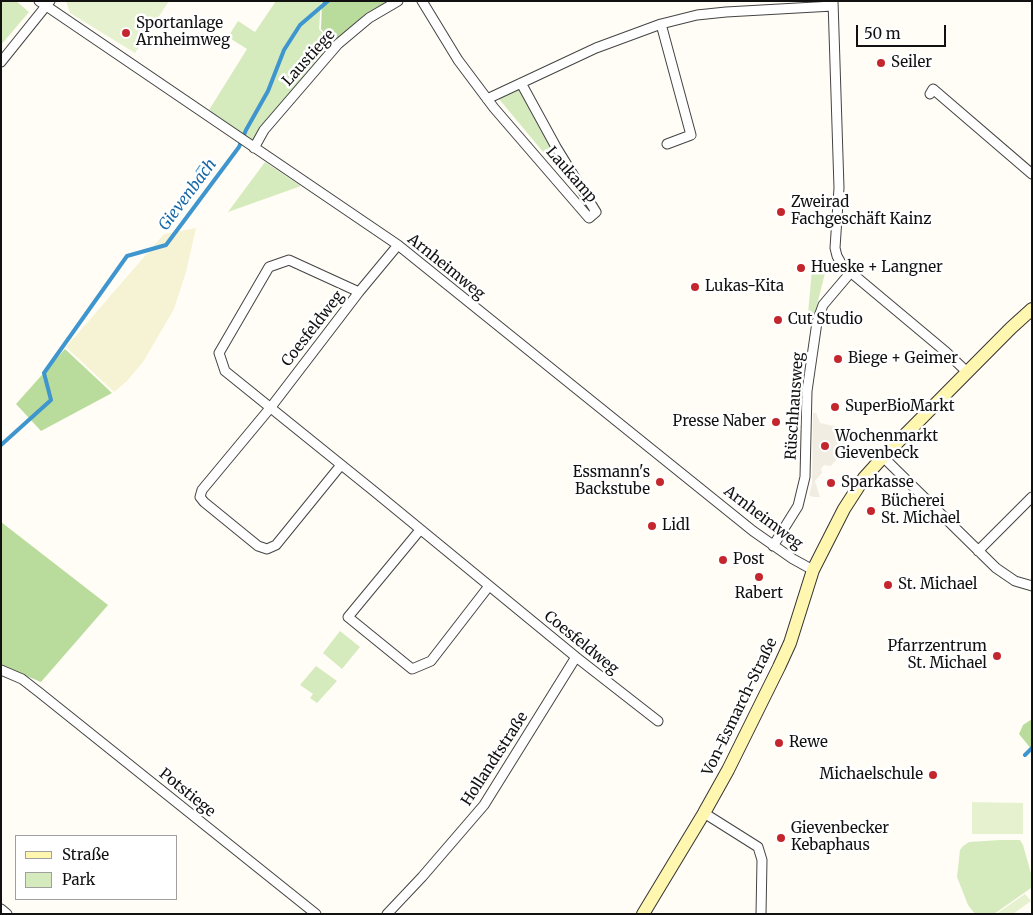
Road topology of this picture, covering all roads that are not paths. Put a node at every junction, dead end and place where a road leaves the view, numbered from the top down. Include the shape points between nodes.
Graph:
1 (398, 1) edge
2 (422, 1) edge
3 (45, 3) edge
4 (833, 4) edge
5 (661, 24) junction
6 (1, 62) edge
7 (521, 83) junction
8 (930, 94) dead end
9 (487, 99) junction
10 (667, 144) dead end
11 (252, 146) junction
12 (1032, 174) edge
13 (398, 245) junction
14 (851, 272) junction
15 (359, 292) junction
16 (1032, 309) edge
17 (967, 372) junction
18 (271, 407) junction
19 (883, 458) junction
20 (341, 465) junction
21 (1032, 496) edge
22 (420, 530) junction
23 (773, 546) junction
24 (978, 551) junction
25 (813, 570) junction
26 (489, 586) junction
27 (1032, 586) edge
28 (576, 657) junction
29 (1, 670) edge
30 (658, 721) dead end
31 (704, 813) junction
32 (1, 909) edge
33 (7, 914) edge
34 (316, 914) edge
35 (387, 914) edge
36 (643, 914) edge
37 (761, 914) edge

1 - 11 street, Laustiege via 369,18 338,44
2 - 9 street, Laukamp via 458,60
3 - 6 street
3 - 11 street, Arnheimweg
4 - 5 street via 697,15
4 - 14 street via 839,188 835,248 842,265
5 - 7 street via 596,48
5 - 10 street via 691,135
7 - 9 street
7 - 9 street, Laukamp via 596,212 589,218
8 - 12 street via 933,89
11 - 13 street, Arnheimweg
13 - 15 street, Coesfeldweg
13 - 23 street, Arnheimweg
14 - 17 street
14 - 23 street, Rüschhausweg via 823,305 817,322 807,391 804,477 798,506
15 - 18 street, Coesfeldweg
15 - 18 street, Coesfeldweg via 290,260 269,267 219,353 225,371
16 - 17 street, Von-Esmarch-Straße
17 - 19 street, Von-Esmarch-Straße
18 - 20 street, Coesfeldweg
18 - 20 street, Coesfeldweg via 202,490 200,497 204,502 258,546 267,548 276,545
19 - 24 street
19 - 25 street, Von-Esmarch-Straße via 864,478 844,509
20 - 22 street, Coesfeldweg
21 - 24 street
22 - 26 street, Coesfeldweg
22 - 26 street via 348,617 412,669 431,661
23 - 25 street, Arnheimweg
24 - 27 street via 1015,581
25 - 31 street, Von-Esmarch-Straße via 783,660
26 - 28 street, Coesfeldweg
28 - 30 street, Coesfeldweg
28 - 35 street, Hollandtstraße via 484,805
29 - 34 street, Potstiege via 22,679
31 - 36 street, Von-Esmarch-Straße
31 - 37 street via 758,847 762,860
32 - 33 street

